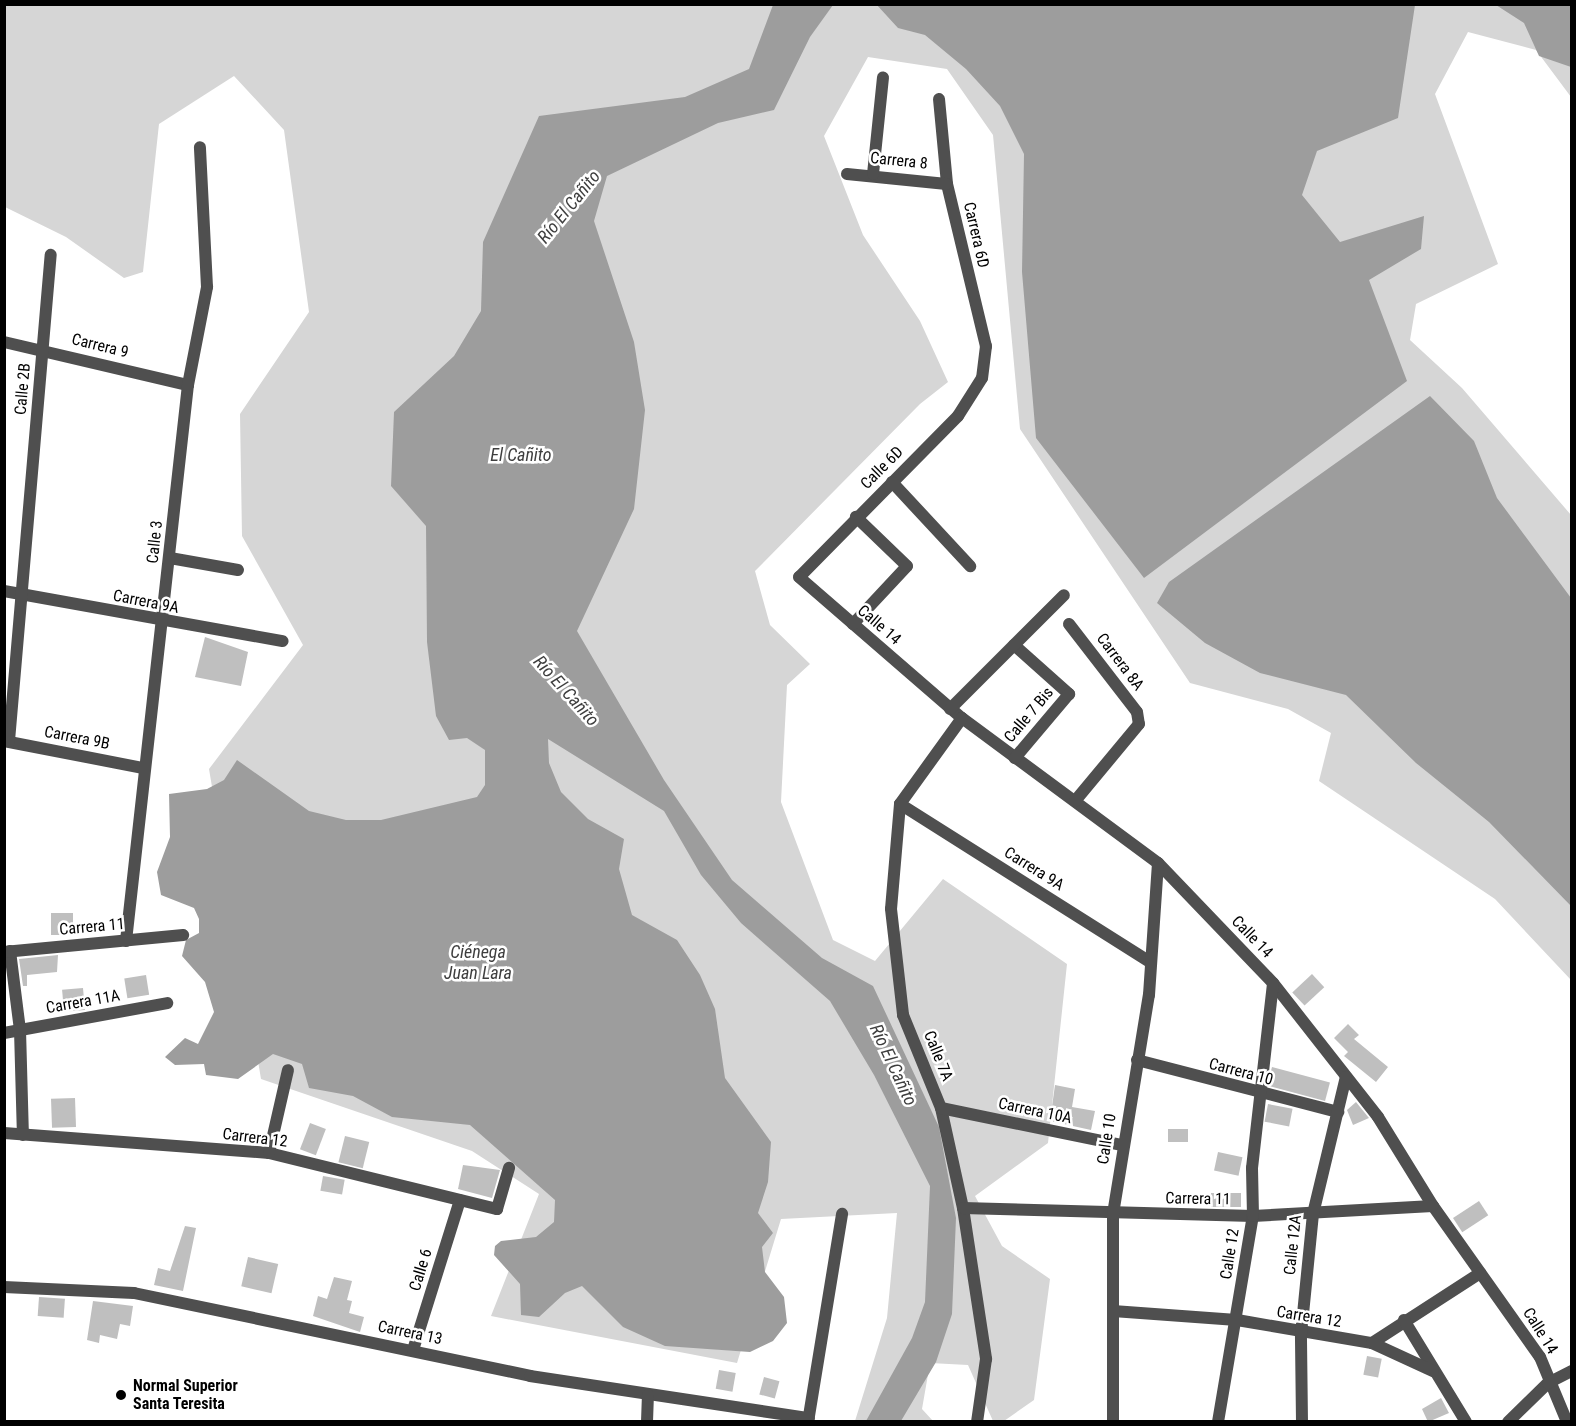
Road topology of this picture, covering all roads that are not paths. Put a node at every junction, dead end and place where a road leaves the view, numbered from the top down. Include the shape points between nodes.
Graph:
1 (884, 78) dead end
2 (939, 99) dead end
3 (201, 147) dead end
4 (847, 174) dead end
5 (873, 174) junction
6 (947, 184) junction
7 (51, 255) dead end
8 (4, 342) edge
9 (43, 349) junction
10 (982, 378) joint
11 (188, 385) junction
12 (892, 482) junction
13 (856, 518) junction
14 (170, 558) junction
15 (970, 566) dead end
16 (238, 570) dead end
17 (799, 577) joint
18 (4, 591) edge
19 (21, 594) junction
20 (1064, 595) dead end
21 (164, 623) junction
22 (853, 624) junction
23 (1069, 624) dead end
24 (283, 641) dead end
25 (1014, 645) junction
26 (950, 709) junction
27 (962, 718) junction
28 (7, 741) edge
29 (1015, 758) junction
30 (143, 768) junction
31 (1075, 801) junction
32 (900, 804) junction
33 (1158, 863) junction
34 (183, 935) dead end
35 (126, 941) junction
36 (7, 951) edge
37 (1150, 962) junction
38 (1273, 983) junction
39 (167, 1004) dead end
40 (20, 1030) junction
41 (4, 1033) edge
42 (1137, 1060) junction
43 (288, 1070) dead end
44 (1346, 1077) junction
45 (1261, 1095) junction
46 (941, 1108) junction
47 (1338, 1112) junction
48 (4, 1133) edge
49 (23, 1135) junction
50 (1122, 1145) junction
51 (269, 1153) junction
52 (509, 1168) dead end
53 (460, 1200) junction
54 (1433, 1206) junction
55 (963, 1208) junction
56 (842, 1214) dead end
57 (1113, 1214) junction
58 (1313, 1214) junction
59 (1253, 1216) junction
60 (1480, 1273) junction
61 (4, 1287) edge
62 (1113, 1311) junction
63 (1237, 1320) junction
64 (1404, 1320) junction
65 (1301, 1334) junction
66 (1372, 1343) junction
67 (413, 1350) junction
68 (1433, 1371) junction
69 (1572, 1371) edge
70 (1548, 1383) junction
71 (648, 1395) junction
72 (809, 1420) edge
73 (648, 1422) edge
74 (977, 1422) edge
75 (1113, 1422) edge
76 (1218, 1422) edge
77 (1302, 1422) edge
78 (1466, 1422) edge
79 (1508, 1422) edge
80 (1567, 1422) edge

1 - 5 street
2 - 6 street, Carrera 6D
3 - 11 street, Calle 3 via 207,287
4 - 5 street, Carrera 8
5 - 6 street, Carrera 8
6 - 10 street, Carrera 6D via 986,346
7 - 9 street, Calle 2B
8 - 9 street, Carrera 9
9 - 11 street, Carrera 9
9 - 19 street, Calle 2B
10 - 12 street, Calle 6D via 958,416
11 - 14 street, Calle 3
12 - 13 street, Calle 6D
12 - 15 street
13 - 17 street, Calle 6D
13 - 22 street via 907,566
14 - 16 street
14 - 21 street, Calle 3
17 - 22 street, Calle 14
18 - 19 street, Carrera 9A
19 - 21 street, Carrera 9A
19 - 28 street, Calle 2B
20 - 25 street
21 - 24 street, Carrera 9A
21 - 30 street, Calle 3
22 - 26 street, Calle 14
23 - 31 street, Carrera 8A via 1107,669 1139,724
25 - 26 street
25 - 29 street, Calle 7 Bis via 1069,694
26 - 27 street, Calle 14
27 - 29 street, Calle 14
27 - 32 street
28 - 30 street, Carrera 9B
29 - 31 street, Calle 14
30 - 35 street, Calle 3
31 - 33 street, Calle 14
32 - 37 street, Carrera 9A
32 - 46 street, Calle 7A via 891,909 903,1015
33 - 37 street, Calle 10
33 - 38 street, Calle 14
34 - 35 street, Carrera 11
35 - 36 street, Carrera 11
36 - 40 street
37 - 42 street, Calle 10
38 - 44 street, Calle 14
38 - 45 street, Calle 12
39 - 40 street, Carrera 11A
40 - 41 street, Carrera 11A
40 - 49 street
42 - 45 street, Carrera 10
42 - 50 street, Calle 10
43 - 51 street
44 - 47 street, Calle 12A
44 - 54 street, Calle 14
45 - 47 street, Carrera 10
45 - 59 street, Calle 12
46 - 50 street, Carrera 10A
46 - 55 street, Calle 7A
47 - 58 street, Calle 12A
48 - 49 street, Carrera 12
49 - 51 street, Carrera 12
50 - 57 street, Calle 10
51 - 53 street, Carrera 12
52 - 53 street, Carrera 12 via 497,1209
53 - 67 street, Calle 6
54 - 58 street, Carrera 11
54 - 60 street, Calle 14
55 - 57 street, Carrera 11
55 - 74 street, Calle 7A via 986,1359
56 - 72 street, Carrera 13
57 - 59 street, Carrera 11
57 - 62 street, Calle 10
58 - 59 street, Carrera 11
58 - 65 street, Calle 12A
59 - 63 street, Calle 12
60 - 64 street
60 - 70 street, Calle 14 via 1540,1357
61 - 67 street, Carrera 13 via 134,1293
62 - 63 street, Carrera 12
62 - 75 street, Calle 10
63 - 65 street, Carrera 12
63 - 76 street, Calle 12
64 - 66 street
64 - 68 street
65 - 66 street, Carrera 12
65 - 77 street, Calle 12A
66 - 68 street, Carrera 12
67 - 71 street, Carrera 13
68 - 78 street
69 - 70 street
70 - 79 street
70 - 80 street, Calle 14
71 - 72 street, Carrera 13
71 - 73 street

